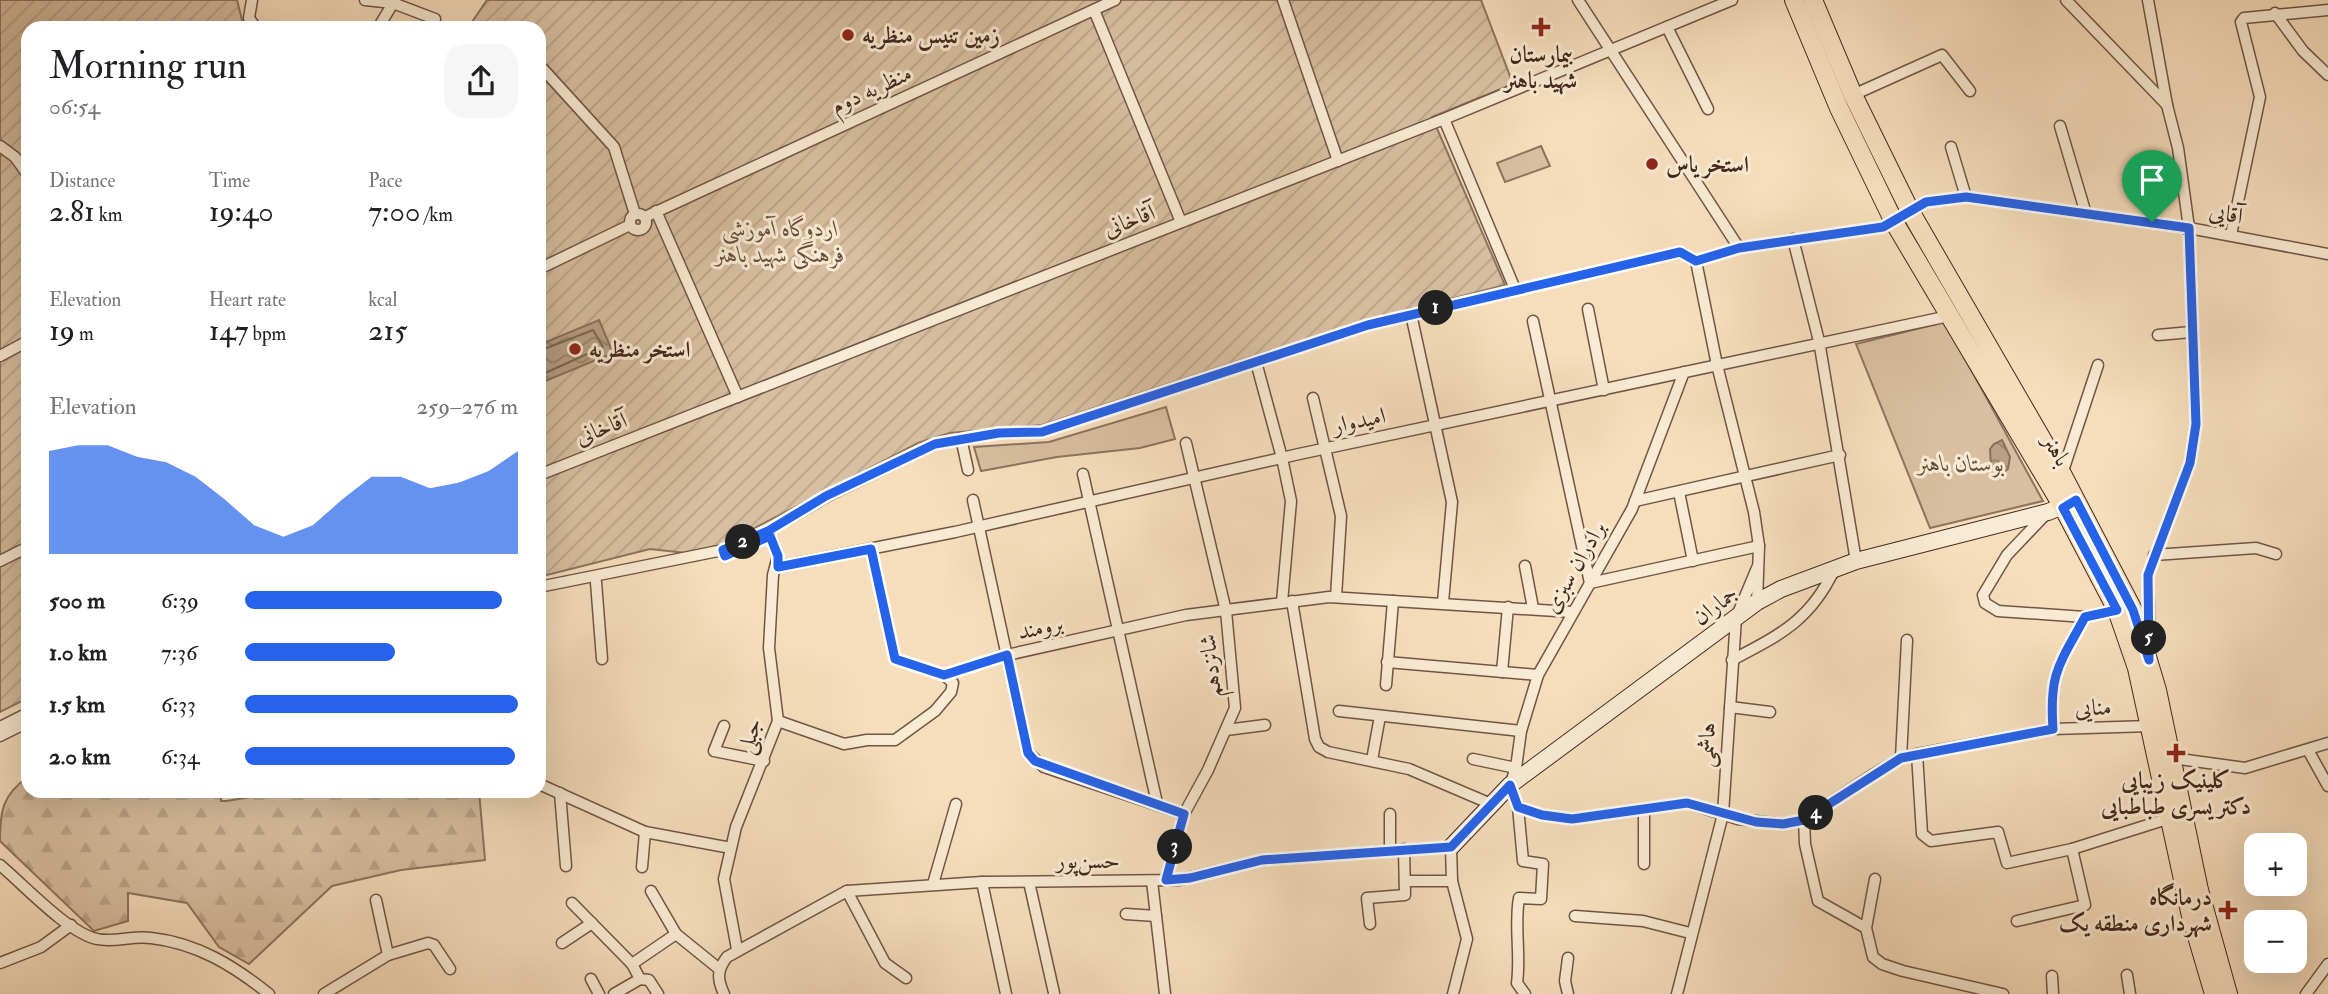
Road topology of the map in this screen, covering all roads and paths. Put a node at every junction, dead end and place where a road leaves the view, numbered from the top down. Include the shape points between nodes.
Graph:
1 (252, 0) edge
2 (365, 0) edge
3 (1115, 0) edge
4 (1283, 0) edge
5 (1578, 0) edge
6 (1732, 0) edge
7 (1794, 0) edge
8 (1813, 0) edge
9 (2066, 0) edge
10 (2148, 0) edge
11 (2273, 0) edge
12 (394, 1) edge
13 (1094, 10) junction
14 (2328, 10) edge
15 (2274, 13) junction
16 (435, 19) dead end
17 (251, 21) edge
18 (382, 21) edge
19 (1667, 27) junction
20 (1610, 50) junction
21 (546, 72) edge
22 (2328, 75) edge
23 (1970, 91) dead end
24 (1853, 95) junction
25 (2167, 105) junction
26 (1708, 109) dead end
27 (1444, 119) junction
28 (2060, 126) dead end
29 (0, 146) edge
30 (1951, 147) dead end
31 (1338, 160) junction
32 (21, 165) edge
33 (1966, 197) junction
34 (656, 211) junction
35 (1910, 211) junction
36 (2086, 214) junction
37 (640, 215) junction
38 (1181, 222) junction
39 (1894, 222) junction
40 (2189, 228) junction
41 (2231, 235) junction
42 (1793, 239) junction
43 (1739, 248) junction
44 (2328, 254) edge
45 (1696, 261) junction
46 (546, 266) edge
47 (1515, 289) junction
48 (1588, 309) dead end
49 (1411, 314) junction
50 (1949, 316) junction
51 (1533, 321) dead end
52 (2191, 332) junction
53 (2158, 335) dead end
54 (1819, 341) junction
55 (21, 345) edge
56 (0, 356) edge
57 (1256, 362) junction
58 (1717, 365) junction
59 (2098, 365) dead end
60 (1684, 372) junction
61 (1604, 390) junction
62 (738, 397) junction
63 (1313, 398) dead end
64 (1549, 402) junction
65 (1433, 426) junction
66 (961, 438) junction
67 (1186, 443) dead end
68 (1327, 448) junction
69 (1840, 455) junction
70 (1282, 458) junction
71 (968, 470) dead end
72 (546, 472) edge
73 (1083, 474) dead end
74 (2062, 474) junction
75 (1746, 477) junction
76 (1196, 478) junction
77 (1679, 492) junction
78 (974, 500) dead end
79 (1635, 501) junction
80 (1087, 502) junction
81 (2062, 507) junction
82 (980, 526) junction
83 (769, 534) junction
84 (1759, 546) junction
85 (871, 549) junction
86 (21, 550) edge
87 (724, 553) junction
88 (2276, 554) dead end
89 (2154, 555) junction
90 (0, 561) edge
91 (778, 561) junction
92 (1693, 561) junction
93 (1856, 561) junction
94 (1525, 566) dead end
95 (1757, 568) junction
96 (1835, 568) junction
97 (596, 582) junction
98 (1590, 583) junction
99 (546, 586) edge
100 (546, 593) edge
101 (1336, 597) junction
102 (1287, 601) junction
103 (1393, 601) junction
104 (1757, 601) junction
105 (1443, 602) junction
106 (1508, 607) junction
107 (1533, 608) junction
108 (2117, 610) junction
109 (1226, 611) junction
110 (1572, 612) junction
111 (2085, 617) junction
112 (1736, 618) junction
113 (1120, 631) junction
114 (1907, 640) dead end
115 (1007, 655) junction
116 (602, 659) dead end
117 (1732, 660) junction
118 (2149, 660) junction
119 (1387, 662) junction
120 (1503, 672) junction
121 (944, 675) junction
122 (1538, 676) junction
123 (1386, 685) dead end
124 (1730, 707) junction
125 (1339, 711) dead end
126 (1770, 712) dead end
127 (21, 716) edge
128 (1380, 716) junction
129 (778, 722) junction
130 (1265, 725) dead end
131 (21, 726) edge
132 (724, 726) dead end
133 (2151, 726) junction
134 (0, 727) edge
135 (2053, 729) junction
136 (1226, 730) junction
137 (1521, 731) junction
138 (0, 736) edge
139 (2328, 743) edge
140 (2308, 750) junction
141 (1917, 754) junction
142 (1901, 758) junction
143 (2172, 758) junction
144 (1372, 760) junction
145 (1473, 760) dead end
146 (764, 761) junction
147 (1516, 768) junction
148 (1510, 785) junction
149 (2328, 786) edge
150 (546, 787) edge
151 (560, 793) junction
152 (1157, 803) junction
153 (956, 804) dead end
154 (1491, 804) junction
155 (1518, 807) junction
156 (1644, 810) junction
157 (1184, 814) junction
158 (1390, 814) dead end
159 (1723, 814) junction
160 (2170, 818) junction
161 (1804, 820) junction
162 (645, 832) junction
163 (1451, 847) junction
164 (731, 848) junction
165 (1404, 849) junction
166 (2071, 849) junction
167 (1390, 850) junction
168 (1644, 863) dead end
169 (0, 865) edge
170 (566, 866) dead end
171 (642, 867) dead end
172 (1875, 878) dead end
173 (1166, 880) junction
174 (1029, 881) junction
175 (1152, 881) junction
176 (1405, 881) junction
177 (1452, 881) junction
178 (982, 882) junction
179 (933, 884) junction
180 (651, 891) dead end
181 (847, 891) junction
182 (376, 901) dead end
183 (572, 903) dead end
184 (1126, 914) dead end
185 (1156, 916) junction
186 (1575, 916) dead end
187 (2017, 921) dead end
188 (592, 923) junction
189 (1370, 924) dead end
190 (71, 925) junction
191 (1866, 928) junction
192 (1690, 933) junction
193 (676, 934) junction
194 (562, 943) dead end
195 (737, 949) junction
196 (388, 956) junction
197 (1568, 958) dead end
198 (0, 962) edge
199 (632, 964) junction
200 (2328, 964) edge
201 (718, 968) junction
202 (450, 969) dead end
203 (2127, 975) dead end
204 (2052, 976) dead end
205 (905, 978) dead end
206 (591, 979) dead end
207 (640, 979) junction
208 (1054, 993) edge
209 (1989, 993) edge
210 (270, 994) edge
211 (324, 994) edge
212 (599, 994) edge
213 (614, 994) edge
214 (658, 994) edge
215 (724, 994) edge
216 (1006, 994) edge
217 (1165, 994) edge
218 (1453, 994) edge
219 (1525, 994) edge
220 (1568, 994) edge
221 (1677, 994) edge
222 (2003, 994) edge
223 (2053, 994) edge
224 (2130, 994) edge
225 (2214, 994) edge
226 (2228, 994) edge
227 (2306, 994) edge

1 - 17 street
2 - 12 street
3 - 13 street, منظریه دوم
4 - 31 street
5 - 20 street
6 - 19 street, آقاخانی
7 - 39 main road, باهنر
8 - 24 main road, باهنر
9 - 25 street
10 - 25 street
11 - 15 street
12 - 16 street
12 - 18 street
13 - 34 street, منظریه دوم
13 - 38 street
14 - 15 street
15 - 22 street
15 - 41 street via 2241,22 2260,97
19 - 20 street, آقاخانی
19 - 26 street
20 - 27 street, آقاخانی
20 - 43 street
21 - 37 street via 614,147
23 - 24 street via 1942,55
24 - 35 main road, باهنر
25 - 40 street
27 - 31 street, آقاخانی
27 - 47 street
28 - 36 street
29 - 32 street
30 - 33 street
31 - 38 street, آقاخانی
33 - 35 street, آقایی via 1926,202
33 - 36 street, آقایی
34 - 37 street, منظریه دوم
34 - 62 street
35 - 39 main road
35 - 74 main road, باهنر
36 - 40 street, آقایی
37 - 46 street via 630,225
38 - 62 street, آقاخانی
39 - 42 street
39 - 50 main road, باهنر
40 - 41 street, آقایی
40 - 52 street
41 - 44 street, آقایی
42 - 43 street
42 - 54 street
43 - 45 street
45 - 47 street via 1680,252
45 - 58 street
47 - 49 street
48 - 61 street
49 - 57 street
49 - 65 street
50 - 54 street, امیدوار
50 - 81 main road, باهنر
51 - 64 street
52 - 53 street
52 - 89 street via 2194,445
54 - 58 street, امیدوار
54 - 69 street
55 - 56 street
57 - 66 street via 1042,432
57 - 70 street
58 - 60 street, امیدوار
58 - 75 street
59 - 74 street
60 - 61 street, امیدوار
60 - 79 street, برادران سبزی
61 - 64 street, امیدوار
62 - 72 street, آقاخانی
63 - 68 street
64 - 65 street, امیدوار
64 - 98 street
65 - 68 street, امیدوار
65 - 105 street via 1452,502
66 - 71 street
66 - 83 street via 935,444 826,496
67 - 76 street, شانزدهم
68 - 70 street, امیدوار
68 - 101 street via 1340,516
69 - 75 street
69 - 93 street
70 - 76 street, امیدوار
70 - 102 street via 1291,501
73 - 80 street
74 - 81 main road, باهنر
75 - 77 street
75 - 84 street
76 - 80 street, امیدوار
76 - 109 street, شانزدهم
77 - 79 street
77 - 92 street
78 - 82 street
79 - 98 street, برادران سبزی
80 - 82 street, امیدوار
80 - 113 street
81 - 93 main road, جماران
81 - 108 main road, باهنر
81 - 111 street via 2007,555 1983,596 1985,603 1998,611
81 - 118 main road, باهنر via 2133,610
82 - 85 street, امیدوار
82 - 115 street
83 - 87 street
83 - 91 street
84 - 92 street
84 - 95 street
85 - 91 street, امیدوار
85 - 121 street via 895,659
86 - 90 street
87 - 97 street
87 - 99 street
88 - 89 street via 2256,548
89 - 118 street via 2146,596
91 - 129 street, جبلی via 773,575 769,648
92 - 98 street
93 - 96 main road, جماران
94 - 107 street
95 - 104 street
95 - 112 street, هاشمی
96 - 104 main road, جماران
96 - 117 street via 1805,616 1787,631
97 - 100 street
97 - 116 street
98 - 110 street, برادران سبزی
101 - 102 street, برومند
101 - 103 street, برومند
102 - 109 street, برومند
102 - 144 street via 1319,747
103 - 105 street, برومند
103 - 119 street
104 - 112 main road, جماران
105 - 106 street, برومند
106 - 107 street, برومند
106 - 120 street
107 - 110 street, برومند
108 - 111 street
108 - 133 main road, باهنر
109 - 113 street, برومند
109 - 136 street, شانزدهم via 1236,697
110 - 122 street, برادران سبزی
111 - 135 street via 2059,661 2050,692
112 - 117 street, هاشمی
112 - 148 main road, جماران
113 - 115 street, برومند
113 - 152 street
114 - 142 street
115 - 121 street, برومند
115 - 152 street via 1028,753 1035,761
117 - 124 street, هاشمی
118 - 143 main road, باهنر
119 - 120 street
119 - 123 street
120 - 122 street
121 - 129 street via 953,683 951,692 935,711 895,740 844,744
122 - 137 street, برادران سبزی
124 - 126 street
124 - 159 street, هاشمی
125 - 128 street
127 - 134 street
128 - 137 street
128 - 144 street
129 - 146 street, جبلی
130 - 136 street
131 - 138 street
132 - 146 street via 714,751
133 - 135 street, منایی
133 - 160 main road, باهنر
135 - 141 street, منایی
136 - 157 street, شانزدهم
137 - 147 street, برادران سبزی
139 - 140 street
140 - 143 street via 2245,768
140 - 149 street
141 - 142 street, منایی
141 - 166 street via 1925,839 1998,832 2004,859 2011,863
142 - 161 street, منایی
143 - 226 main road, باهنر via 2199,890
144 - 154 street via 1409,769
145 - 147 street
146 - 164 street, جبلی
147 - 148 street, برادران سبزی
148 - 154 main road, جماران
148 - 155 street
150 - 151 street
151 - 162 street
151 - 170 street
152 - 157 street
153 - 179 street
154 - 163 main road, جماران
155 - 156 street, منایی via 1572,819
155 - 219 street via 1523,860 1543,864 1541,899 1519,898 1516,915 1517,983
156 - 159 street, منایی via 1687,803
156 - 168 street
157 - 173 street, شانزدهم
158 - 167 street
159 - 161 street, منایی via 1756,822
159 - 192 street, هاشمی
160 - 166 street
160 - 225 main road, باهنر
161 - 191 street via 1818,901
162 - 164 street
162 - 171 street
163 - 165 street, حسن‌پور
163 - 177 street
164 - 195 street, جبلی via 724,879
165 - 167 street, حسن‌پور
165 - 176 street
166 - 187 street via 2085,905
167 - 173 street, حسن‌پور via 1262,860
169 - 190 street
172 - 191 street
173 - 175 street, حسن‌پور
174 - 175 street, حسن‌پور
174 - 178 street, حسن‌پور
174 - 208 street
175 - 185 street
176 - 177 street
176 - 189 street via 1405,895 1367,898
177 - 218 street via 1467,939
178 - 179 street, حسن‌پور
178 - 216 street
179 - 181 street, حسن‌پور
180 - 193 street
181 - 195 street, حسن‌پور
181 - 205 street via 885,963
182 - 196 street
183 - 188 street
184 - 185 street
185 - 217 street
186 - 192 street via 1643,920
188 - 194 street
188 - 199 street
190 - 198 street via 41,947
190 - 210 street via 97,939 149,937 189,945 239,970
191 - 209 street via 1873,957 1882,964
192 - 221 street, هاشمی
193 - 199 street
193 - 201 street
195 - 201 street, حسن‌پور
196 - 202 street via 428,943
196 - 211 street
197 - 220 street
199 - 207 street
200 - 227 street
201 - 215 street
203 - 224 street
204 - 223 street
206 - 212 street
207 - 213 street
207 - 214 street via 649,980
209 - 222 street

